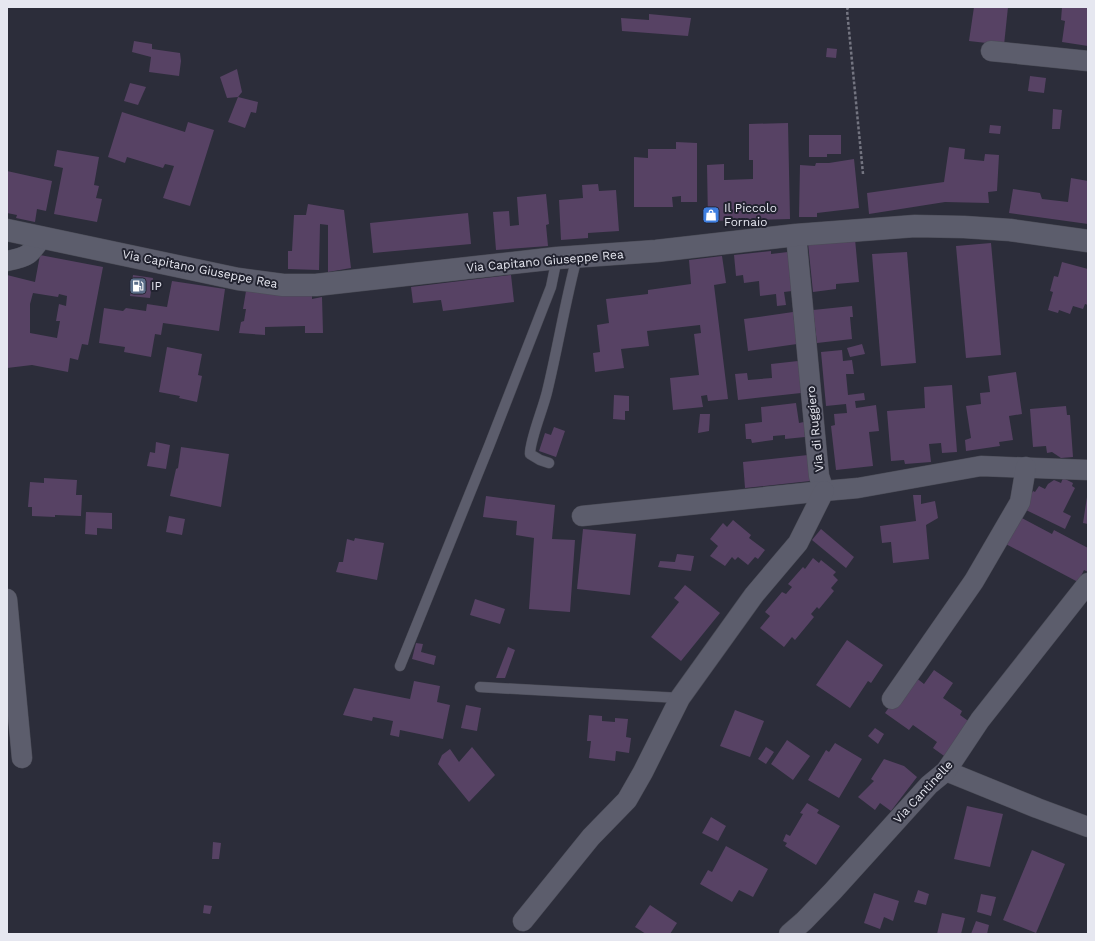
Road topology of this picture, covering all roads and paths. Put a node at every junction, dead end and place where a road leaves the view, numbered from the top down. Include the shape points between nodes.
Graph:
1 (848, 7) edge
2 (990, 51) dead end
3 (1088, 61) edge
4 (863, 174) dead end
5 (7, 230) edge
6 (796, 235) junction
7 (42, 237) junction
8 (1088, 240) edge
9 (567, 258) junction
10 (7, 261) edge
11 (549, 463) dead end
12 (1026, 467) junction
13 (1088, 470) edge
14 (824, 491) junction
15 (582, 516) dead end
16 (1088, 583) edge
17 (7, 599) edge
18 (400, 666) dead end
19 (11, 678) edge
20 (480, 687) dead end
21 (680, 698) junction
22 (892, 699) dead end
23 (22, 758) dead end
24 (946, 771) junction
25 (1088, 827) edge
26 (523, 921) dead end
27 (789, 934) edge

1 - 4 path
2 - 3 street
5 - 7 street, Via Capitano Giuseppe Rea
6 - 8 street, Via Capitano Giuseppe Rea via 922,226 1010,230
6 - 9 street, Via Capitano Giuseppe Rea
6 - 14 street, Via di Ruggiero via 819,476
7 - 9 street, Via Capitano Giuseppe Rea via 238,279 283,285 316,286
7 - 10 street via 32,252 23,258
9 - 11 lane via 567,295 555,362 530,446 530,454
9 - 18 lane via 551,287
12 - 13 street
12 - 14 street via 981,466 858,488
12 - 22 street via 1020,502 974,581
14 - 15 street
14 - 21 street via 798,543 754,595
16 - 24 street, Via Cantinelle via 980,720
17 - 19 street
19 - 23 street
20 - 21 lane
21 - 26 street via 627,800 591,837
24 - 25 street
24 - 27 street, Via Cantinelle via 929,785 828,896

